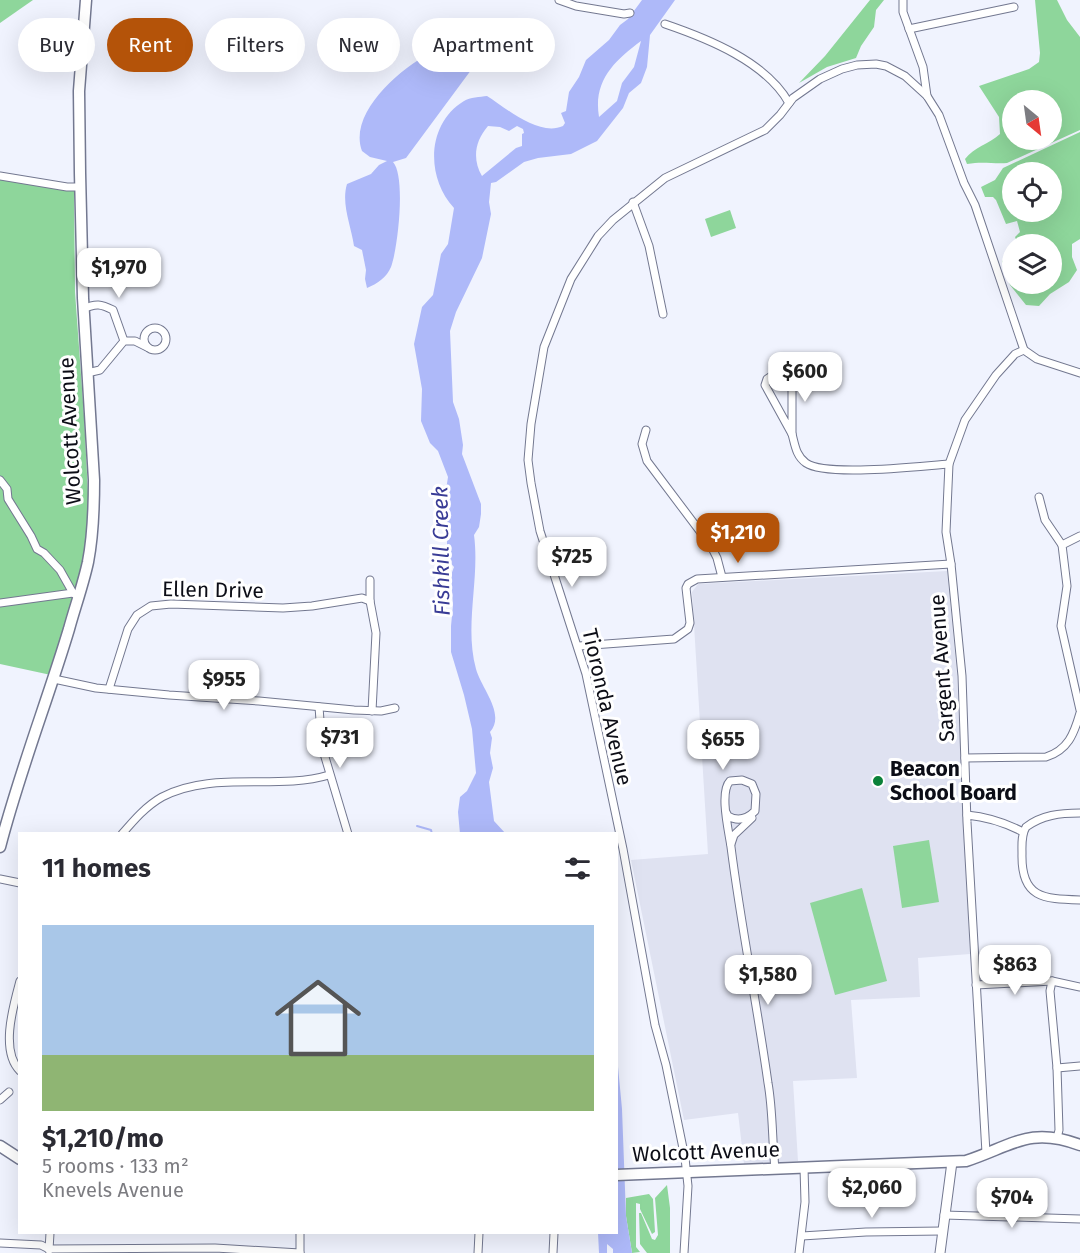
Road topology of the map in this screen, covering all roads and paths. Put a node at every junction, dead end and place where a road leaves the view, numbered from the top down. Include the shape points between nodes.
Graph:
1 (86, 0) edge
2 (559, 0) edge
3 (903, 0) edge
4 (1014, 7) dead end
5 (630, 13) dead end
6 (665, 24) dead end
7 (909, 29) junction
8 (927, 96) junction
9 (789, 103) junction
10 (0, 176) edge
11 (81, 187) junction
12 (633, 202) junction
13 (84, 309) junction
14 (663, 315) dead end
15 (124, 341) junction
16 (147, 347) dead end
17 (1024, 350) junction
18 (87, 373) junction
19 (1080, 373) edge
20 (646, 430) dead end
21 (792, 434) junction
22 (949, 464) junction
23 (0, 480) edge
24 (1039, 497) dead end
25 (1080, 536) edge
26 (1062, 545) junction
27 (951, 564) junction
28 (722, 577) junction
29 (370, 580) dead end
30 (76, 595) junction
31 (370, 601) junction
32 (0, 603) edge
33 (579, 646) junction
34 (54, 679) junction
35 (109, 689) junction
36 (319, 707) junction
37 (395, 708) dead end
38 (372, 711) junction
39 (1080, 712) edge
40 (965, 758) junction
41 (329, 776) junction
42 (755, 811) junction
43 (726, 812) junction
44 (1080, 813) edge
45 (967, 814) junction
46 (124, 832) edge
47 (347, 832) edge
48 (1023, 832) junction
49 (731, 846) junction
50 (0, 847) edge
51 (0, 879) edge
52 (18, 883) edge
53 (1080, 900) edge
54 (1052, 981) junction
55 (976, 985) junction
56 (1080, 987) edge
57 (18, 990) edge
58 (1080, 1066) edge
59 (1058, 1068) junction
60 (18, 1069) edge
61 (9, 1092) dead end
62 (0, 1100) edge
63 (1057, 1138) junction
64 (1080, 1145) edge
65 (0, 1146) edge
66 (986, 1154) junction
67 (18, 1158) edge
68 (952, 1162) junction
69 (804, 1168) junction
70 (775, 1169) junction
71 (683, 1174) junction
72 (618, 1175) edge
73 (944, 1215) junction
74 (1080, 1219) edge
75 (942, 1231) junction
76 (50, 1234) edge
77 (300, 1234) edge
78 (479, 1234) edge
79 (554, 1234) edge
80 (801, 1236) junction
81 (0, 1243) edge
82 (152, 1250) edge
83 (49, 1251) edge
84 (300, 1253) edge
85 (478, 1253) edge
86 (553, 1253) edge
87 (684, 1253) edge
88 (799, 1253) edge
89 (940, 1253) edge

1 - 11 main road, Wolcott Avenue via 79,91
2 - 5 street
3 - 7 street
4 - 7 street
6 - 9 street via 751,63 781,88
7 - 8 street via 923,67
8 - 9 street, Tioronda Avenue via 905,76 876,64 832,73
8 - 17 street via 939,115 975,205
9 - 12 street, Tioronda Avenue via 765,130 665,178
10 - 11 street
11 - 13 main road, Wolcott Avenue
12 - 14 street via 649,246
12 - 33 street, Tioronda Avenue via 598,236 571,279 544,346 531,424 528,460 540,531
13 - 15 street via 100,304 113,310
13 - 18 main road, Wolcott Avenue
15 - 16 street
15 - 18 street via 100,370
17 - 19 street via 1037,359
17 - 22 street, Sargent Avenue via 1015,354 996,375 965,420
18 - 30 main road, Wolcott Avenue via 94,507 88,563
20 - 28 street via 642,444 647,461 711,546
21 - 21 street via 792,384 785,375 776,373 765,385
21 - 22 street via 799,456 813,467 849,470
22 - 27 street, Sargent Avenue via 946,532
23 - 30 street via 38,549 60,570
24 - 26 street via 1045,520
25 - 26 street
26 - 39 street via 1067,586 1061,626
27 - 28 street
27 - 40 street, Sargent Avenue
28 - 33 street via 697,579 688,584 690,623 674,639
29 - 31 street
30 - 32 street
30 - 34 main road, Wolcott Avenue
31 - 35 street, Ellen Drive via 362,598 283,608 151,606 137,615 128,629
31 - 38 street via 376,633
33 - 71 street, Tioronda Avenue via 666,1065
34 - 35 street
34 - 50 main road, Wolcott Avenue via 19,778
35 - 36 street
36 - 38 street
36 - 41 street via 321,747
37 - 38 street
39 - 40 street via 1072,738 1058,753 1046,757
40 - 45 street, Sargent Avenue
41 - 46 street via 295,783 181,789 152,804
41 - 47 street
42 - 43 street via 739,819
42 - 43 street via 754,787 736,779 727,784
42 - 49 street via 734,835
43 - 49 street
44 - 48 street via 1044,817
45 - 48 street via 989,817
45 - 55 street, Sargent Avenue
48 - 53 street via 1026,883 1047,897
49 - 70 street via 768,1083
51 - 52 street
54 - 55 street
54 - 56 street
54 - 59 street
55 - 66 street, Sargent Avenue
57 - 60 street via 6,1046
58 - 59 street
59 - 63 street
61 - 62 street
63 - 64 main road, Wolcott Avenue
63 - 66 main road, Wolcott Avenue via 1027,1137
65 - 67 main road
66 - 68 main road, Wolcott Avenue
68 - 69 main road, Wolcott Avenue
68 - 73 street
69 - 70 main road, Wolcott Avenue
69 - 80 street
70 - 71 main road, Wolcott Avenue
71 - 72 main road, Wolcott Avenue
71 - 87 street, Tioronda Avenue via 688,1186
73 - 74 street
73 - 75 street
75 - 80 street
75 - 89 street
76 - 83 street
77 - 84 street
78 - 85 street
79 - 86 street
80 - 88 street
81 - 83 street via 41,1245
82 - 83 street
82 - 84 street via 215,1248

